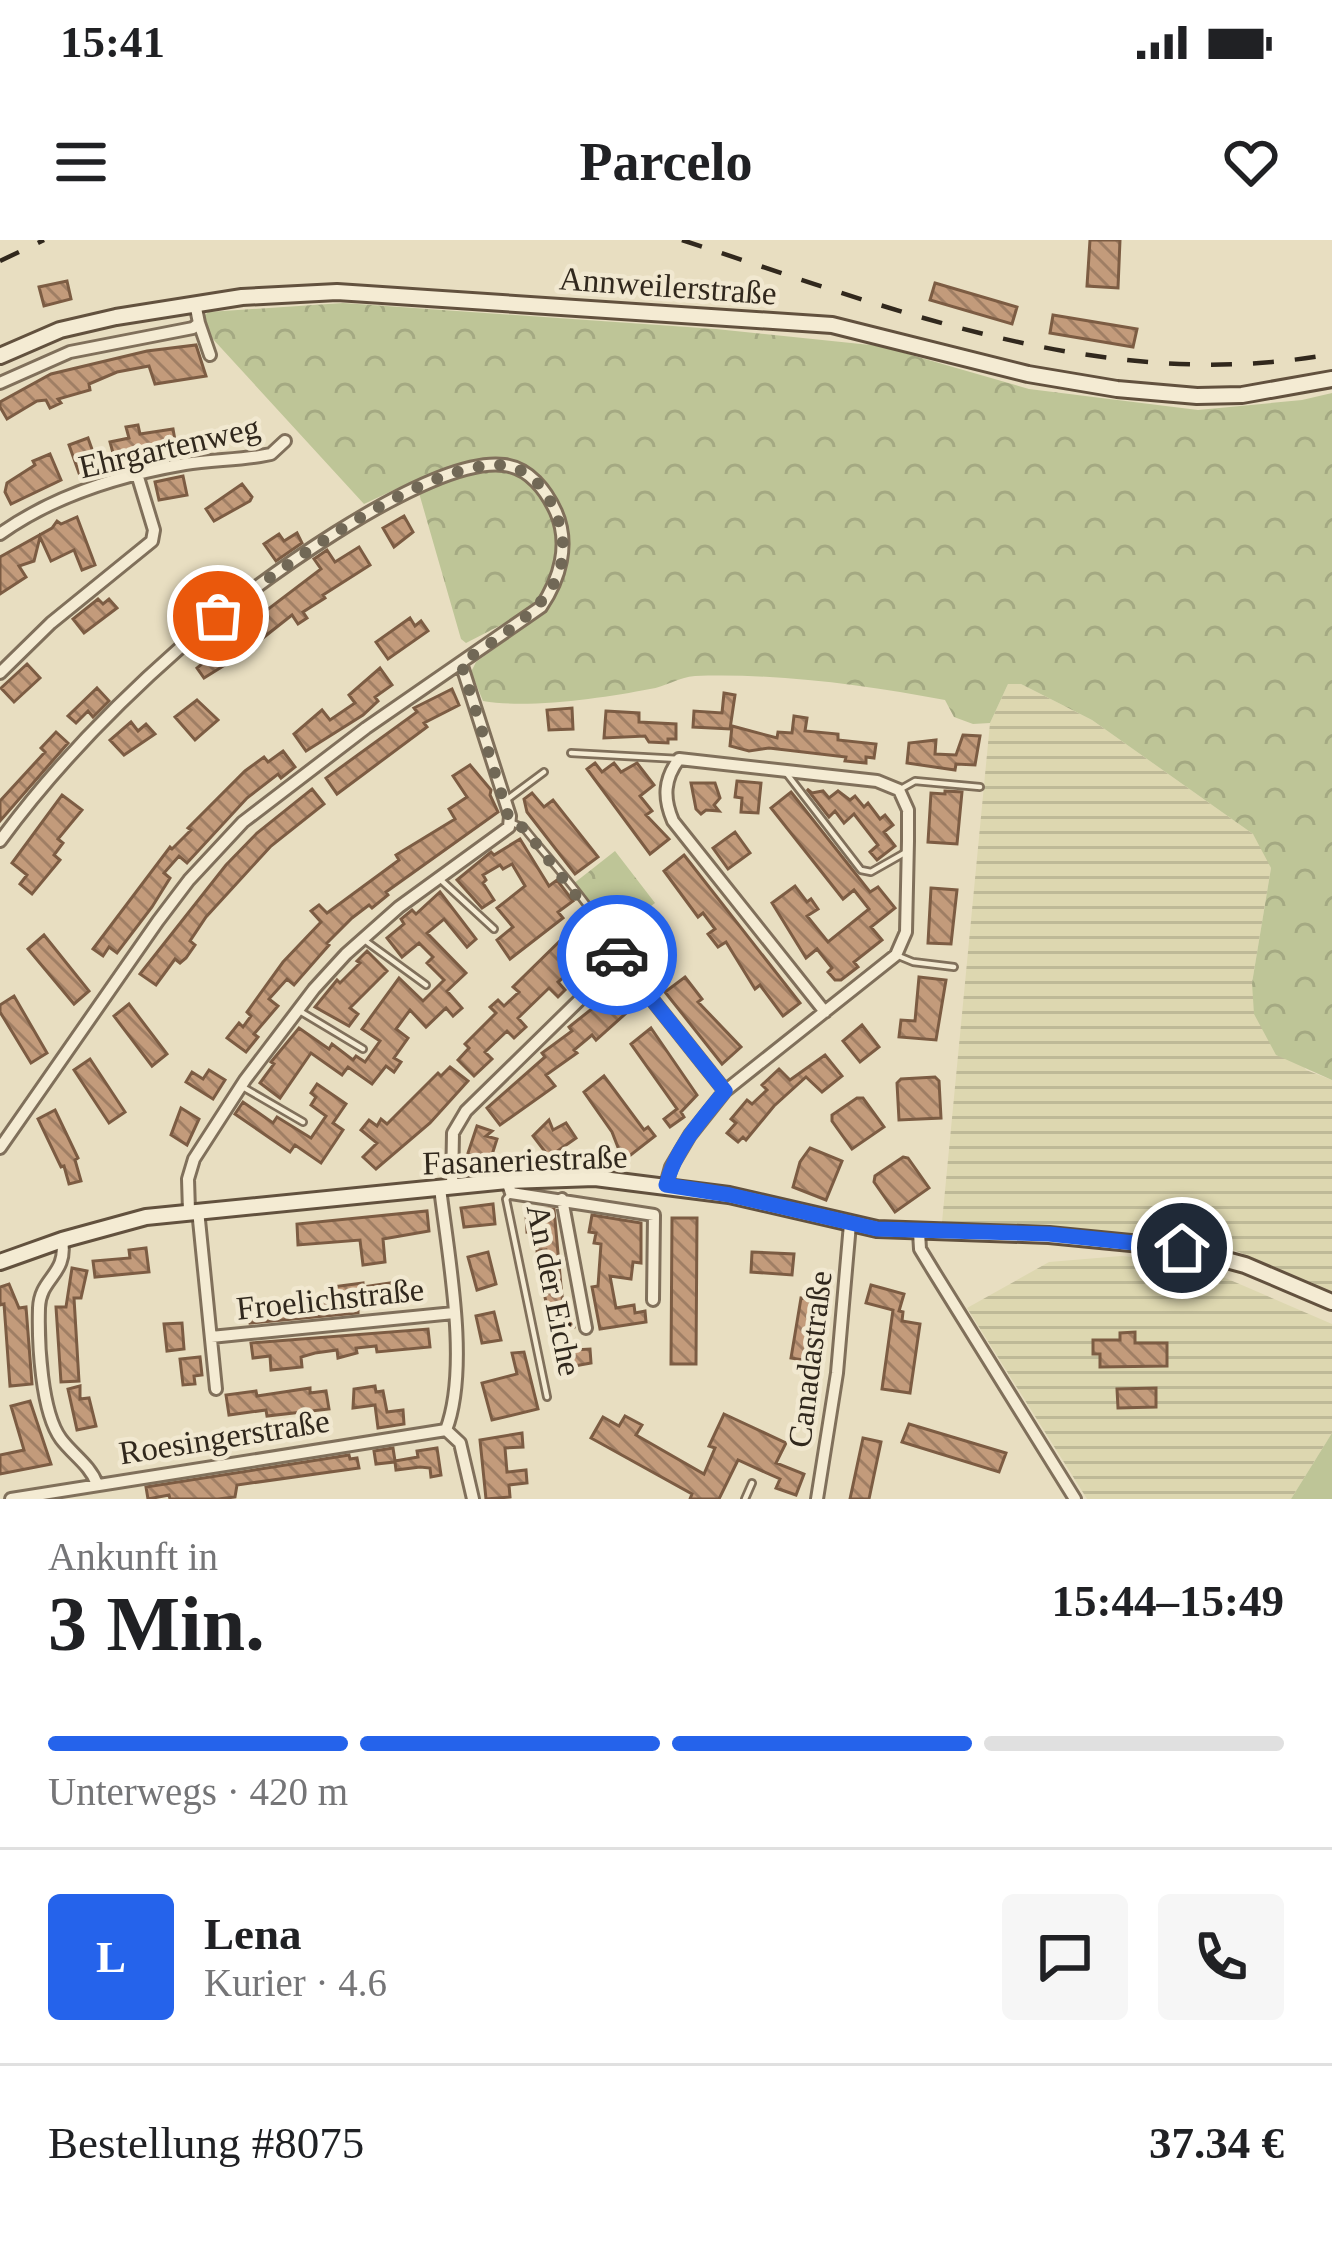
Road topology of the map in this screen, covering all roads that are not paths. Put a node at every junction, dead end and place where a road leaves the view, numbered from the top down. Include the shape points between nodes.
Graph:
1 (195, 303) junction
2 (199, 323) junction
3 (210, 355) dead end
4 (0, 356) edge
5 (1332, 379) edge
6 (0, 383) edge
7 (285, 441) dead end
8 (137, 474) junction
9 (0, 534) edge
10 (461, 663) junction
11 (0, 673) edge
12 (571, 753) dead end
13 (679, 759) junction
14 (784, 771) junction
15 (544, 772) dead end
16 (980, 787) dead end
17 (899, 790) junction
18 (506, 801) junction
19 (510, 822) junction
20 (0, 841) edge
21 (908, 851) junction
22 (437, 877) junction
23 (494, 929) dead end
24 (363, 938) junction
25 (896, 955) junction
26 (954, 967) dead end
27 (620, 972) junction
28 (426, 985) dead end
29 (298, 1010) junction
30 (825, 1012) junction
31 (363, 1049) dead end
32 (241, 1086) junction
33 (725, 1091) junction
34 (304, 1122) dead end
35 (0, 1148) edge
36 (666, 1185) junction
37 (446, 1187) junction
38 (509, 1187) junction
39 (562, 1199) junction
40 (193, 1210) junction
41 (850, 1224) junction
42 (920, 1232) junction
43 (62, 1240) junction
44 (0, 1262) edge
45 (652, 1300) dead end
46 (1332, 1302) edge
47 (454, 1313) junction
48 (586, 1328) dead end
49 (211, 1337) junction
50 (216, 1389) dead end
51 (548, 1397) dead end
52 (446, 1430) junction
53 (752, 1483) dead end
54 (97, 1484) junction
55 (11, 1499) edge
56 (472, 1499) edge
57 (745, 1499) edge
58 (817, 1499) edge
59 (1075, 1499) edge

1 - 2 street
1 - 4 street, Annweilerstraße via 60,330
1 - 5 street, Annweilerstraße via 337,292 782,319 887,335 1028,374 1197,396
2 - 3 street
2 - 6 street via 70,352
7 - 8 street, Ehrgartenweg via 260,457
8 - 9 street, Ehrgartenweg via 43,508
8 - 11 street via 152,541
10 - 18 street
10 - 20 street via 541,607 559,567 561,526 546,492 502,465 432,481 260,584 106,719
10 - 35 street via 315,764 219,846
12 - 13 lane
13 - 14 street
13 - 30 street via 665,795 673,820
14 - 17 street
14 - 21 lane via 861,870
15 - 18 lane
16 - 17 lane via 915,781
17 - 21 street
18 - 19 street
19 - 22 street
19 - 27 lane via 524,828 601,928
21 - 25 street via 906,932
22 - 23 lane
22 - 24 street
24 - 28 lane
24 - 29 street
25 - 26 lane
25 - 30 street
27 - 33 street via 635,978
27 - 37 street via 597,979 466,1111 453,1133
29 - 31 lane
29 - 32 street
30 - 33 street
32 - 34 lane
32 - 40 street via 194,1159
33 - 36 street via 690,1135
36 - 38 street, Fasaneriestraße via 595,1178
36 - 41 street, Fasaneriestraße
37 - 38 street, Fasaneriestraße
37 - 40 street, Fasaneriestraße
37 - 47 street
38 - 39 street
38 - 51 lane, An der Eiche
39 - 45 street via 654,1215
39 - 48 street, An der Eiche
40 - 43 street, Fasaneriestraße
40 - 49 street
41 - 42 street, Fasaneriestraße
41 - 58 street, Canadastraße
42 - 46 street, Fasaneriestraße via 1182,1248
42 - 59 street via 920,1249
43 - 44 street, Fasaneriestraße
43 - 54 street via 64,1260 39,1302 46,1399 53,1426
47 - 49 street, Froelichstraße
47 - 52 street
49 - 50 street
52 - 54 street, Roesingerstraße
52 - 56 street via 460,1443
53 - 57 lane
54 - 55 street, Roesingerstraße

